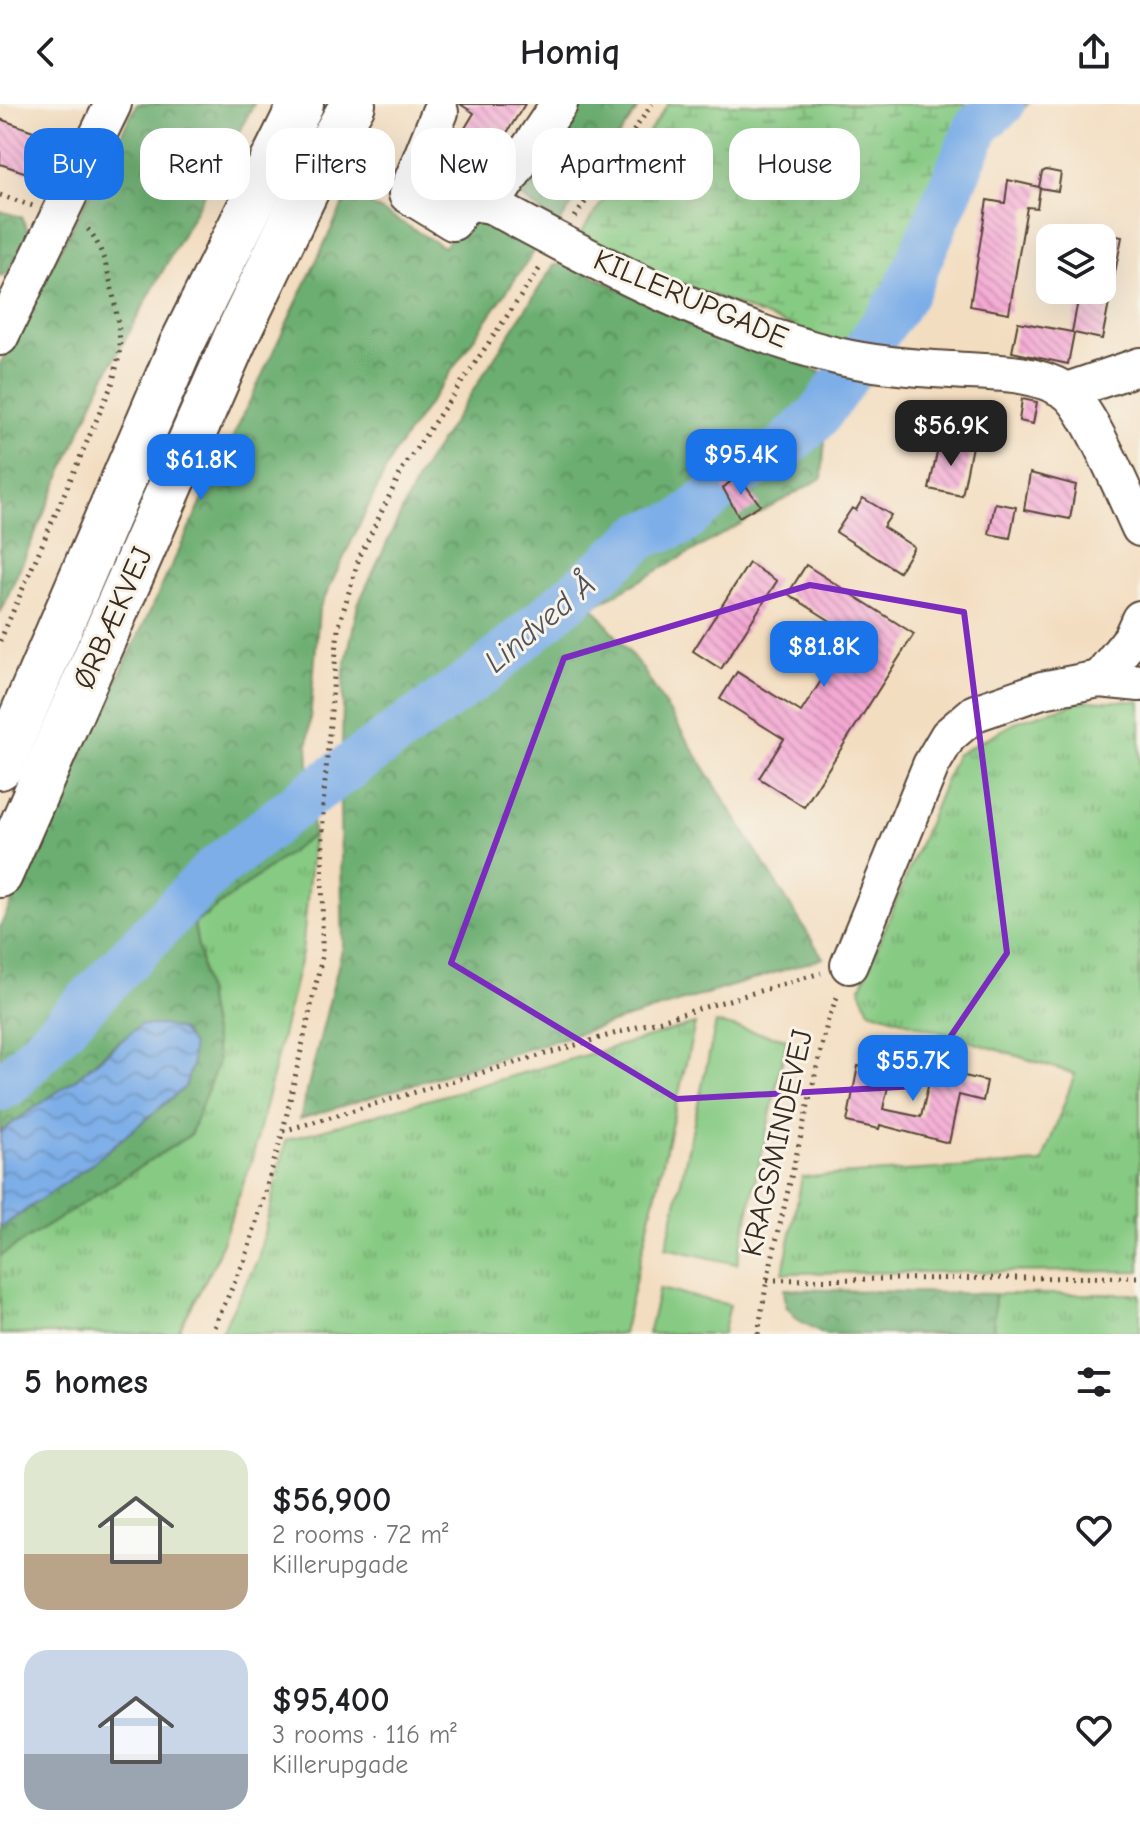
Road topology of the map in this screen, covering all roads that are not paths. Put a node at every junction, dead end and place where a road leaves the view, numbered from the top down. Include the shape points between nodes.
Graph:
1 (113, 104) edge
2 (301, 104) edge
3 (353, 104) edge
4 (559, 104) edge
5 (440, 112) dead end
6 (491, 205) junction
7 (10, 295) edge
8 (0, 337) edge
9 (1140, 366) edge
10 (1067, 391) junction
11 (1140, 528) edge
12 (1140, 619) edge
13 (1099, 679) junction
14 (1140, 683) edge
15 (0, 767) edge
16 (0, 875) edge
17 (849, 965) road end

1 - 7 street via 59,215
2 - 15 main road, ØRBÆKVEJ via 181,346
3 - 16 main road, ØRBÆKVEJ via 236,337
4 - 6 street
5 - 6 street via 407,194 453,222 466,201
6 - 10 street, KILLERUPGADE via 558,242 745,328 837,356 894,367 1026,375
7 - 8 street
9 - 10 street
10 - 11 street via 1089,421
12 - 13 street
13 - 14 street
13 - 17 street via 1042,690 975,713 948,736 931,765

